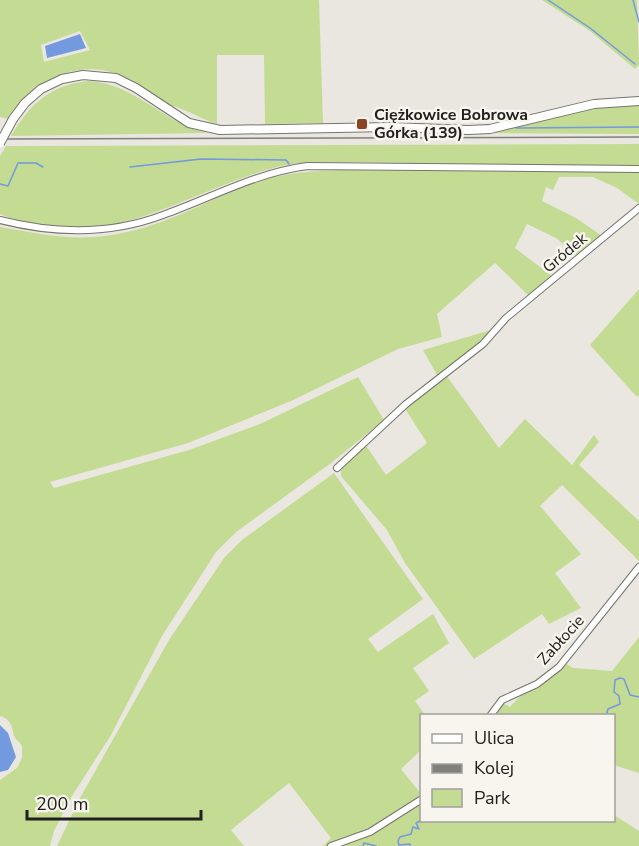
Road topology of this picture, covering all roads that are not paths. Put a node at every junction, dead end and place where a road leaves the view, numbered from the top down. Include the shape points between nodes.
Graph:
1 (639, 100) edge
2 (0, 142) edge
3 (639, 169) edge
4 (639, 208) edge
5 (0, 220) edge
6 (337, 468) dead end
7 (639, 567) edge
8 (492, 714) edge
9 (420, 800) edge
10 (331, 846) edge

1 - 2 street, bridge via 584,105 490,129 220,130 189,123 116,78 84,75 62,79 41,89 25,103
3 - 5 street via 307,166 269,173 165,214 115,228 62,231
4 - 6 street, Gródek via 506,318 483,344 406,404
7 - 8 street, Zabłocie via 559,667 537,684 502,700
9 - 10 street via 370,832

